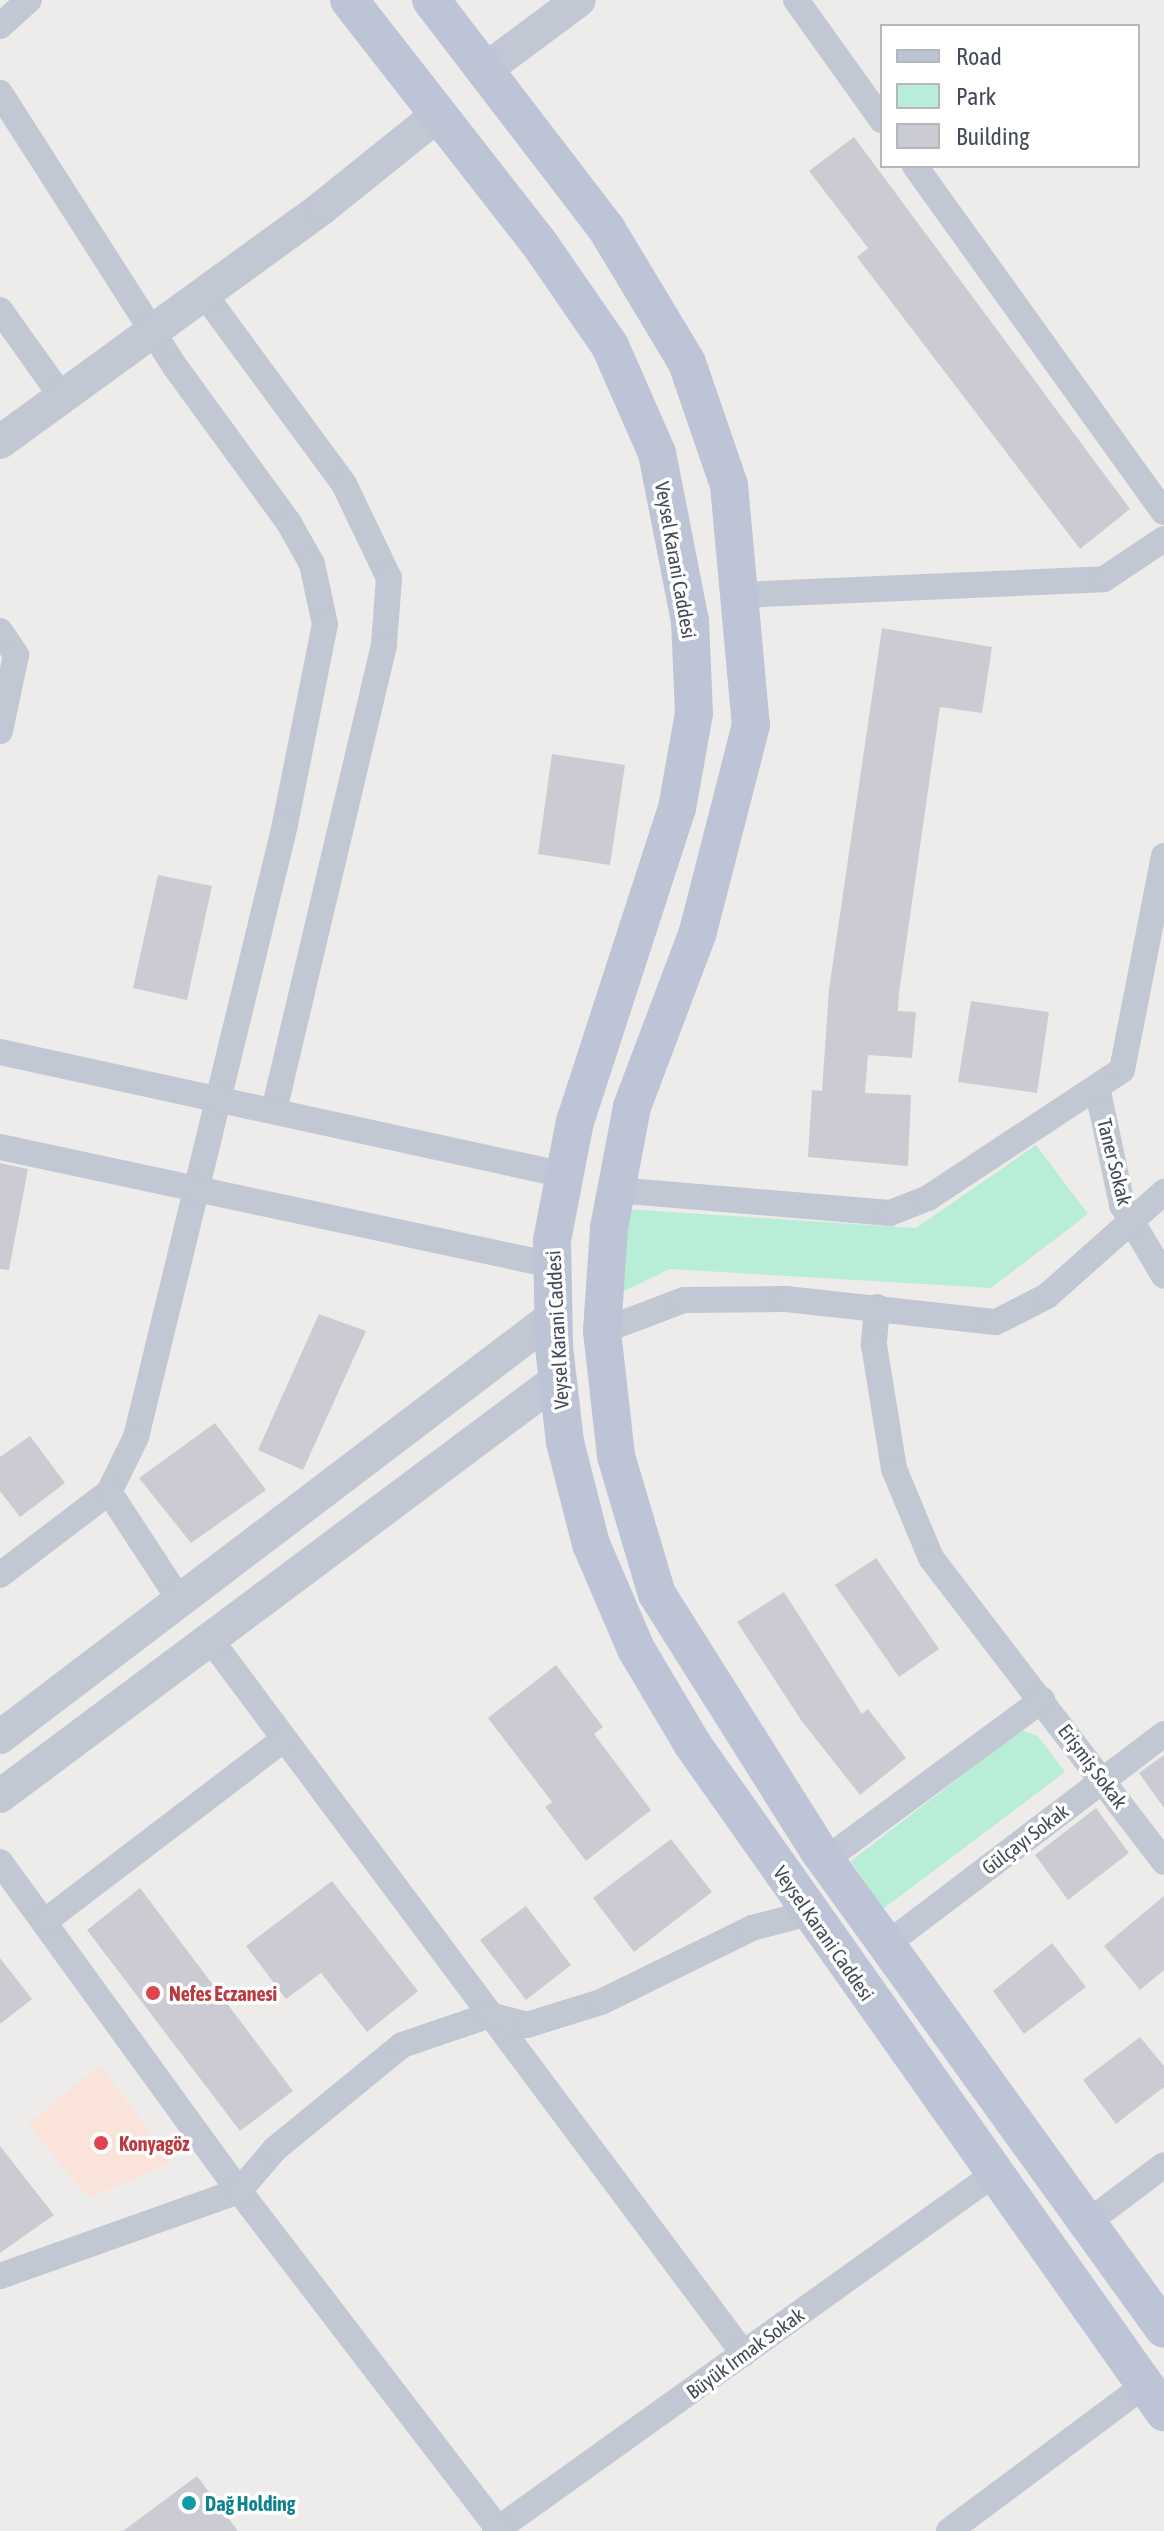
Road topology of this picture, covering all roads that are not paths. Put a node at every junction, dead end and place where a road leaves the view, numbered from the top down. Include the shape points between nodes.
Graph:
1 (29, 0) edge
2 (349, 0) edge
3 (431, 0) edge
4 (579, 0) edge
5 (796, 0) edge
6 (0, 26) edge
7 (485, 70) junction
8 (0, 93) edge
9 (436, 116) junction
10 (880, 117) edge
11 (916, 168) edge
12 (204, 294) junction
13 (0, 310) edge
14 (152, 332) junction
15 (62, 397) junction
16 (0, 442) edge
17 (1164, 512) edge
18 (1164, 539) edge
19 (741, 595) junction
20 (0, 631) edge
21 (0, 731) edge
22 (1164, 856) edge
23 (0, 1052) edge
24 (1097, 1087) junction
25 (220, 1097) junction
26 (274, 1110) junction
27 (0, 1147) edge
28 (565, 1175) junction
29 (198, 1188) junction
30 (616, 1190) junction
31 (1164, 1192) edge
32 (1129, 1218) junction
33 (552, 1265) junction
34 (1164, 1276) edge
35 (877, 1307) junction
36 (554, 1316) junction
37 (602, 1331) junction
38 (558, 1379) junction
39 (109, 1492) junction
40 (0, 1575) edge
41 (181, 1602) junction
42 (210, 1639) junction
43 (1042, 1700) junction
44 (1164, 1734) edge
45 (0, 1737) edge
46 (284, 1739) junction
47 (1104, 1780) junction
48 (0, 1796) edge
49 (825, 1860) junction
50 (0, 1862) edge
51 (1164, 1862) edge
52 (809, 1913) junction
53 (44, 1922) junction
54 (886, 1945) junction
55 (490, 2015) junction
56 (1164, 2165) edge
57 (994, 2174) junction
58 (239, 2191) junction
59 (1087, 2223) junction
60 (0, 2276) edge
61 (1164, 2329) edge
62 (744, 2354) junction
63 (1154, 2398) edge
64 (498, 2530) edge
65 (949, 2531) edge

1 - 6 street
2 - 9 main road, Veysel Karani Caddesi
3 - 7 main road
4 - 7 street
5 - 10 street
7 - 19 main road via 606,228 687,363 729,485
8 - 14 street
9 - 12 street
9 - 28 main road, Veysel Karani Caddesi via 539,243 610,346 657,453 690,621 694,713 677,808 575,1121
11 - 17 street
12 - 14 street
12 - 26 street via 344,484 389,578 384,645
13 - 15 street
14 - 15 street
14 - 25 street via 289,523 312,564 325,624 285,825
15 - 16 street
18 - 19 street via 1104,579
19 - 30 main road via 751,725 698,932 632,1107
20 - 21 street via 16,655
22 - 24 street via 1122,1070
23 - 25 street
24 - 30 street via 928,1198 890,1213
24 - 32 street, Taner Sokak
25 - 26 street
25 - 29 street
26 - 28 street
27 - 29 street
28 - 33 main road, Veysel Karani Caddesi
29 - 33 street
29 - 39 street via 136,1437
30 - 37 main road
31 - 32 street
32 - 34 street, Taner Sokak
32 - 35 street via 1047,1296 996,1322
33 - 36 main road, Veysel Karani Caddesi
35 - 37 street via 786,1299 684,1300
35 - 43 street, Erişmiş Sokak via 874,1345 894,1469 931,1558 1016,1675
36 - 38 main road, Veysel Karani Caddesi
36 - 41 street
37 - 49 main road via 616,1456 657,1594
38 - 42 street
38 - 52 main road, Veysel Karani Caddesi via 565,1442 591,1544 636,1649 693,1745
39 - 40 street
39 - 41 street
41 - 45 street
42 - 46 street
42 - 48 street
43 - 47 street, Erişmiş Sokak
43 - 49 street
44 - 47 street, Gülçayı Sokak
46 - 53 street
46 - 55 street
47 - 51 street, Erişmiş Sokak
47 - 54 street, Gülçayı Sokak
49 - 54 main road
50 - 53 street
52 - 55 street via 752,1928 601,2002 527,2025
52 - 57 main road, Veysel Karani Caddesi
53 - 58 street
54 - 59 main road
55 - 58 street via 402,2045 275,2149
55 - 62 street
56 - 59 street
57 - 62 street, Büyük Irmak Sokak
57 - 63 main road, Veysel Karani Caddesi
58 - 60 street
58 - 64 street
59 - 61 main road
62 - 64 street, Büyük Irmak Sokak
63 - 65 street

